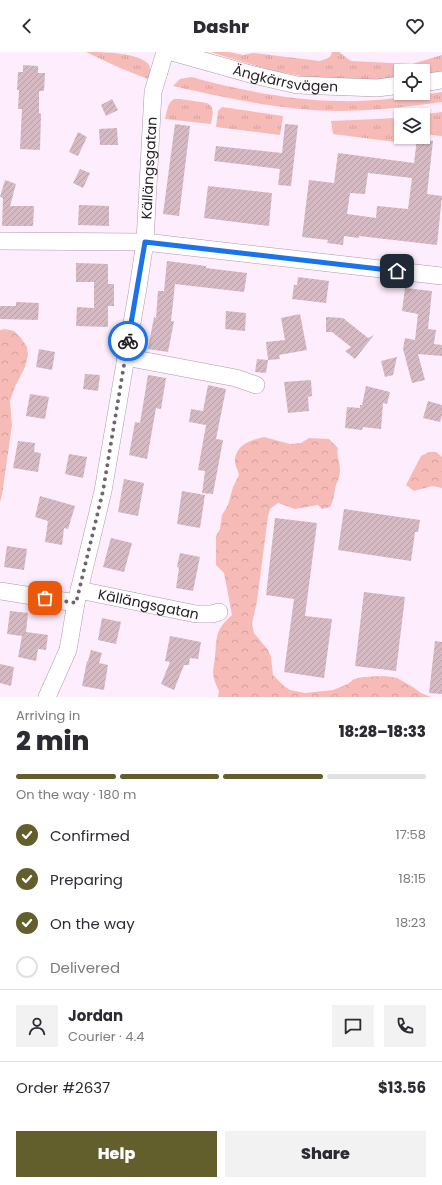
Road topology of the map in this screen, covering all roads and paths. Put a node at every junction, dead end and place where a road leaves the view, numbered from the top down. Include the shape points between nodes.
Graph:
1 (165, 52) edge
2 (172, 52) edge
3 (442, 80) edge
4 (430, 82) edge
5 (394, 86) edge
6 (0, 241) edge
7 (145, 242) junction
8 (442, 276) edge
9 (125, 357) junction
10 (256, 385) dead end
11 (0, 591) edge
12 (77, 597) junction
13 (219, 612) dead end
14 (47, 697) edge

1 - 7 street, Källängsgatan via 153,92
2 - 5 street, Ängkärrsvägen via 297,85 377,88
3 - 4 street
6 - 7 street
7 - 8 street
7 - 9 street, Källängsgatan
9 - 10 street via 236,378
9 - 12 street, Källängsgatan via 103,491
11 - 12 street, Källängsgatan
12 - 13 street, Källängsgatan via 196,614
12 - 14 street, Källängsgatan via 68,650

